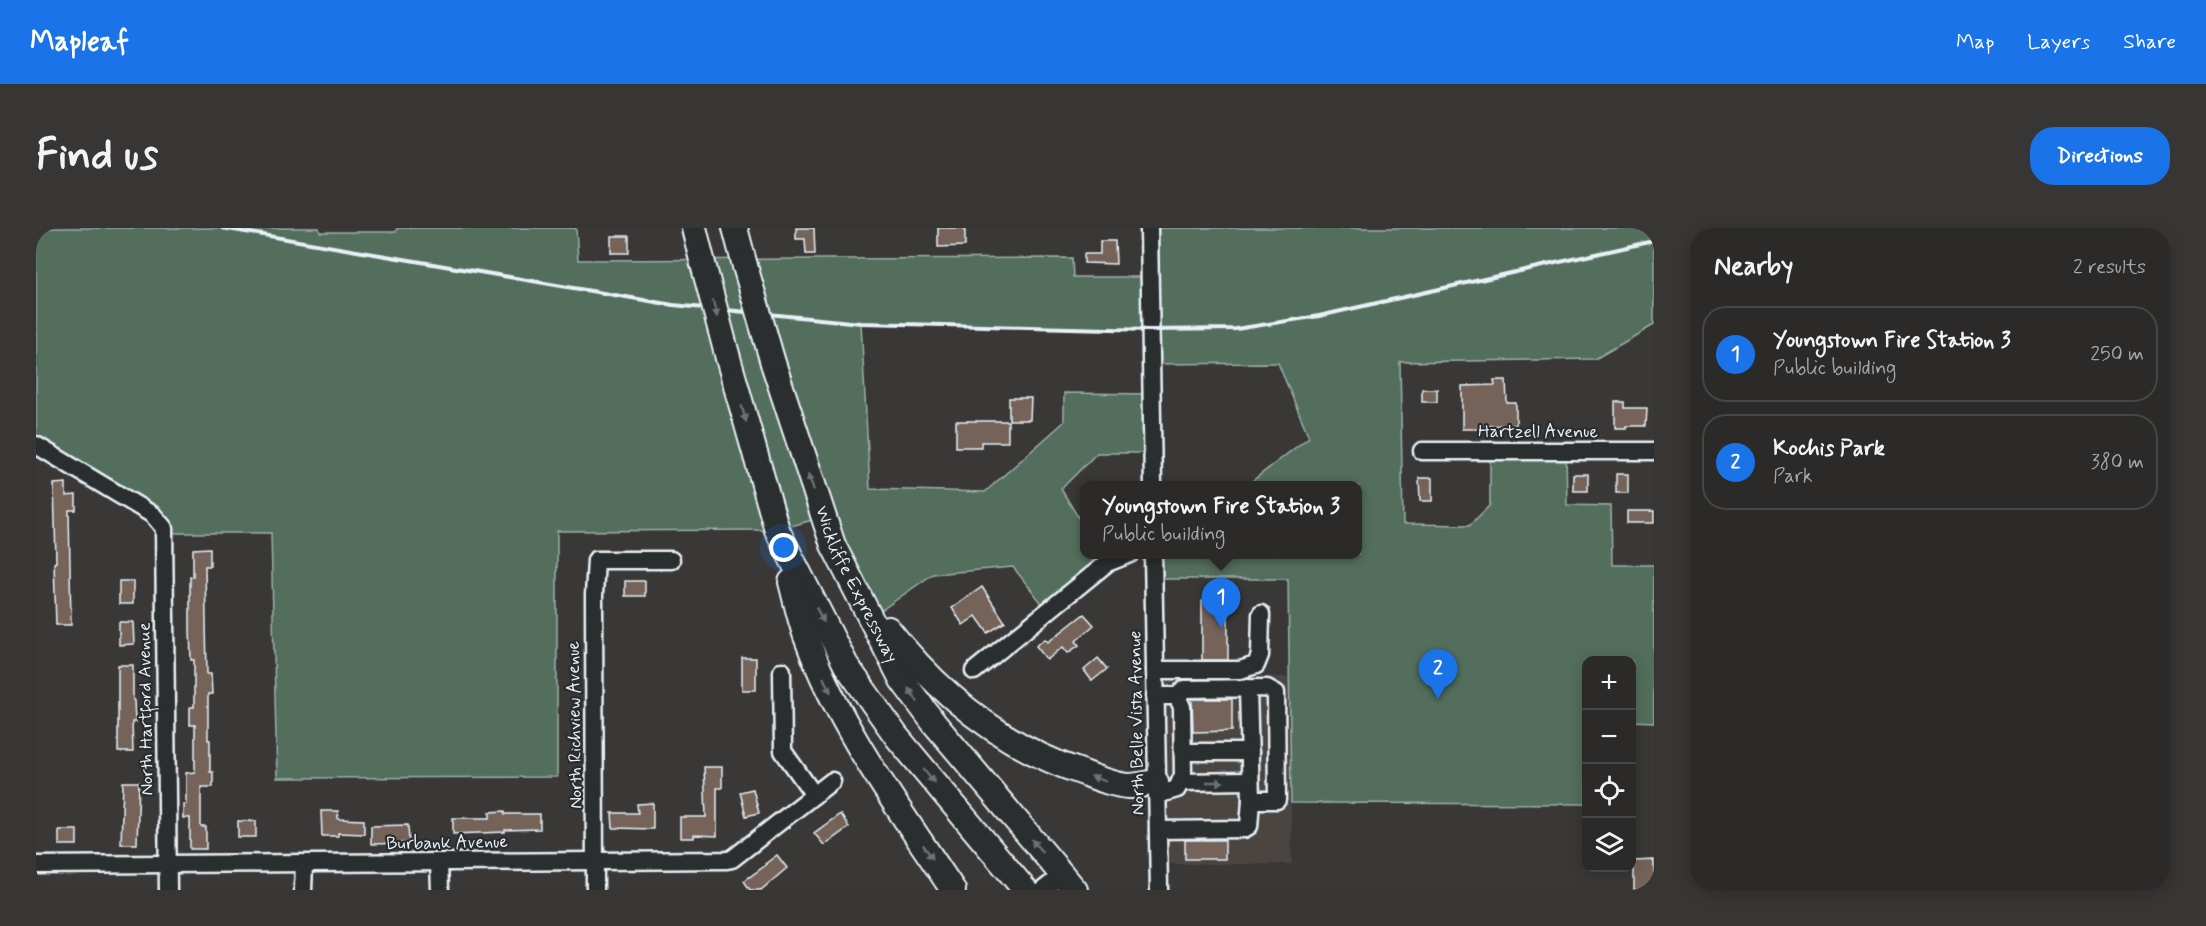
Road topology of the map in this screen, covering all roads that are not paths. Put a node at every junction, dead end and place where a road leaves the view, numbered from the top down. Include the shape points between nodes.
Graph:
1 (694, 228) edge
2 (735, 228) edge
3 (1149, 228) edge
4 (36, 445) edge
5 (1422, 451) dead end
6 (1654, 451) edge
7 (1153, 481) edge
8 (777, 530) junction
9 (1118, 559) edge
10 (1154, 559) edge
11 (670, 560) dead end
12 (852, 582) junction
13 (1261, 614) dead end
14 (782, 670) dead end
15 (1155, 670) junction
16 (974, 671) dead end
17 (1248, 688) junction
18 (1155, 696) junction
19 (1177, 696) junction
20 (1183, 752) junction
21 (1250, 752) junction
22 (832, 781) dead end
23 (1250, 782) junction
24 (1165, 786) junction
25 (814, 795) junction
26 (1251, 800) junction
27 (1158, 830) junction
28 (595, 861) junction
29 (439, 862) junction
30 (304, 864) junction
31 (167, 865) junction
32 (36, 866) edge
33 (1069, 883) edge
34 (168, 890) edge
35 (303, 890) edge
36 (440, 890) edge
37 (596, 890) edge
38 (953, 890) edge
39 (1025, 890) edge
40 (1043, 890) edge
41 (1159, 890) edge

1 -> 8 highway, bridge
12 -> 2 highway, Wickliffe Expressway, bridge via 823,517
3 - 7 street
4 - 31 street, North Hartford Avenue via 153,515 164,528
5 - 6 street, Hartzell Avenue
8 -> 38 highway via 806,638 841,714
8 -> 39 highway via 846,665 874,707
9 - 16 street via 1107,563
10 - 15 street, North Belle Vista Avenue
11 - 28 street, North Richview Avenue via 596,560
24 -> 12 highway via 1116,784 1042,757 989,727 933,681
33 -> 12 highway, Wickliffe Expressway via 917,701 902,680
13 - 15 street via 1260,656 1256,665 1240,670
14 - 25 street via 783,751
15 - 18 street, North Belle Vista Avenue
17 - 19 street via 1185,689
17 - 21 street
17 - 26 street via 1267,688 1276,693 1277,800
18 - 19 street
18 - 24 street, North Belle Vista Avenue
19 - 20 street via 1182,707
20 - 21 street
20 - 24 street via 1183,775
21 - 23 street
22 - 25 street, Burbank Avenue
24 -> 23 street
23 - 26 street
24 - 27 street, North Belle Vista Avenue
25 - 28 street, Burbank Avenue via 732,859
26 - 27 street via 1249,826 1244,829
27 - 41 street, North Belle Vista Avenue
28 - 29 street, Burbank Avenue
28 - 37 street, North Richview Avenue
29 - 30 street, Burbank Avenue
29 - 36 street
30 - 31 street, Burbank Avenue
30 - 35 street
31 - 32 street, Burbank Avenue
31 - 34 street, North Hartford Avenue
33 - 40 street

